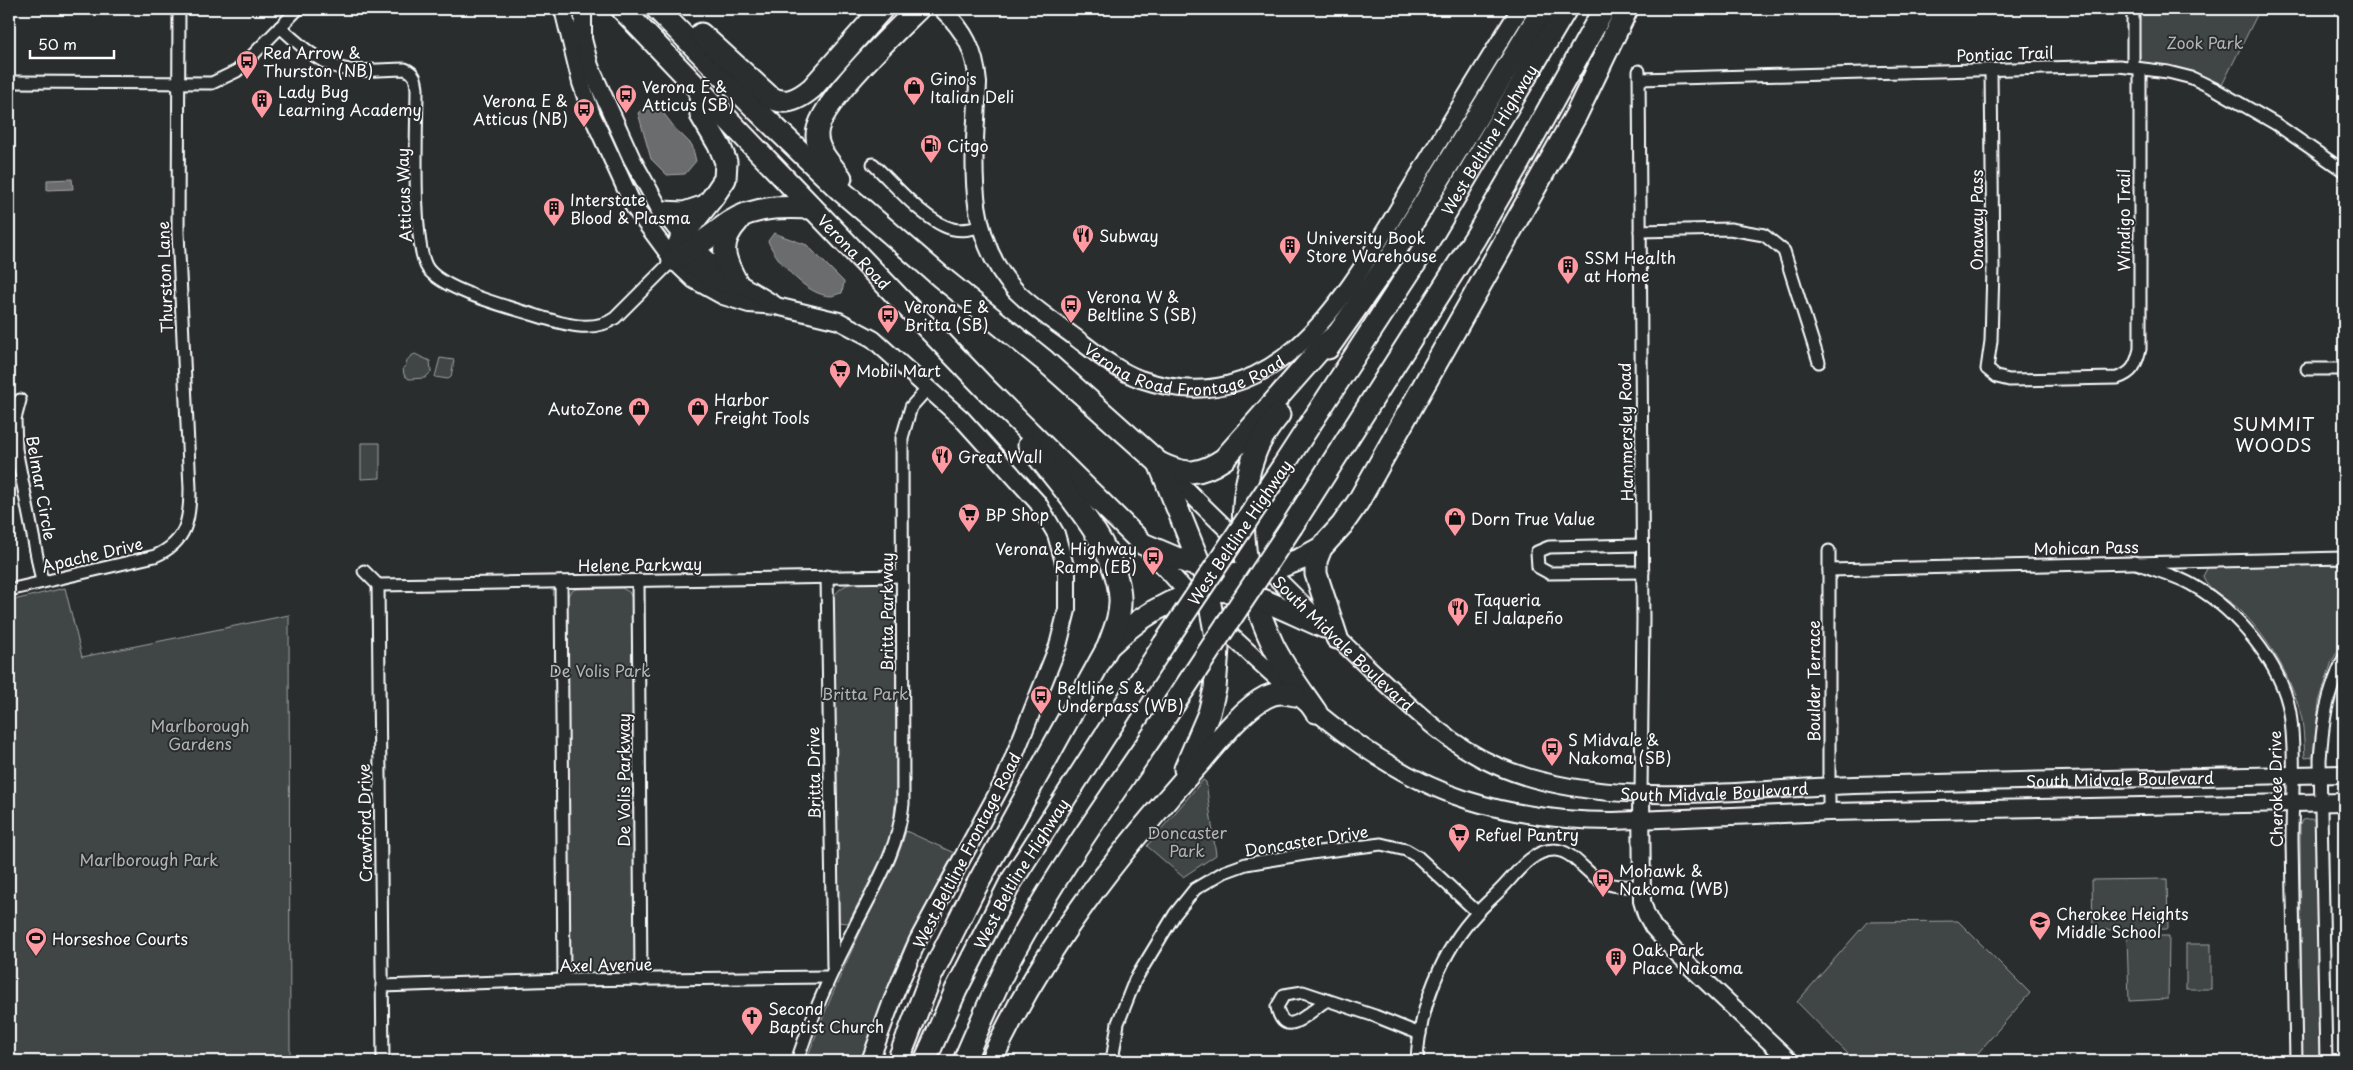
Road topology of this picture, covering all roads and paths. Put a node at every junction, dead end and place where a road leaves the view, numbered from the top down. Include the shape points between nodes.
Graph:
1 (179, 9) edge
2 (298, 9) edge
3 (563, 9) edge
4 (583, 9) edge
5 (918, 9) edge
6 (942, 9) edge
7 (1520, 9) edge
8 (1544, 9) edge
9 (1566, 9) edge
10 (1604, 9) edge
11 (1626, 9) edge
12 (2133, 9) edge
13 (625, 11) edge
14 (662, 13) edge
15 (876, 13) edge
16 (280, 27) junction
17 (2136, 68) junction
18 (1991, 70) junction
19 (1639, 75) joint
20 (9, 82) edge
21 (179, 84) junction
22 (700, 89) junction
23 (873, 164) dead end
24 (2344, 171) edge
25 (705, 206) junction
26 (812, 208) junction
27 (662, 212) junction
28 (741, 217) junction
29 (871, 218) junction
30 (980, 227) junction
31 (1640, 231) junction
32 (689, 242) junction
33 (673, 260) junction
34 (745, 288) junction
35 (776, 306) junction
36 (1335, 336) junction
37 (1819, 362) dead end
38 (1987, 369) joint
39 (2307, 369) dead end
40 (2344, 369) edge
41 (928, 388) junction
42 (987, 390) junction
43 (20, 400) dead end
44 (1159, 463) junction
45 (177, 540) joint
46 (1143, 544) junction
47 (1642, 545) junction
48 (1244, 546) junction
49 (1320, 548) junction
50 (1829, 551) dead end
51 (2344, 558) edge
52 (2134, 562) junction
53 (1202, 568) junction
54 (1829, 570) junction
55 (364, 571) dead end
56 (1259, 572) junction
57 (1642, 572) junction
58 (827, 576) junction
59 (902, 576) junction
60 (638, 580) junction
61 (42, 582) junction
62 (561, 582) junction
63 (378, 585) junction
64 (9, 590) edge
65 (1200, 594) junction
66 (1256, 598) junction
67 (1214, 621) junction
68 (1331, 632) junction
69 (1108, 647) junction
70 (2344, 658) edge
71 (1295, 695) junction
72 (1316, 712) junction
73 (2320, 774) junction
74 (2344, 774) edge
75 (2293, 775) junction
76 (1829, 786) junction
77 (1176, 788) junction
78 (1641, 793) junction
79 (2344, 802) edge
80 (2322, 803) junction
81 (2292, 804) junction
82 (1829, 812) junction
83 (1641, 820) junction
84 (1642, 886) junction
85 (1477, 912) junction
86 (831, 973) junction
87 (564, 980) junction
88 (641, 980) junction
89 (382, 986) junction
90 (1326, 1001) dead end
91 (1420, 1034) junction
92 (383, 1061) edge
93 (797, 1061) edge
94 (870, 1061) edge
95 (898, 1061) edge
96 (925, 1061) edge
97 (964, 1061) edge
98 (991, 1061) edge
99 (1112, 1061) edge
100 (1417, 1061) edge
101 (1790, 1061) edge
102 (2296, 1061) edge
103 (2326, 1061) edge

1 - 21 street, Thurston Lane
2 - 16 street
3 - 33 main road via 579,78 592,116 634,207
4 - 27 main road via 583,39 590,66 632,159
5 - 29 highway via 859,70 820,120 816,134 818,145
6 - 30 main road, Verona Road Frontage Road via 964,34 977,68 975,171
7 - 30 main road, Verona Road Frontage Road via 1370,255 1342,294 1310,334 1289,354 1255,377 1200,390 1171,387 1139,378 1111,365 1016,290 996,264
8 - 36 highway via 1389,261
9 - 96 highway, West Beltline Highway, bridge via 1416,262 1011,882 956,990
10 - 97 highway, West Beltline Highway, bridge via 1475,238 1292,526 1069,859 996,989
11 - 49 highway via 1576,115 1358,502
12 - 17 street, Windigo Trail
13 - 22 highway, Verona Road
14 - 15 highway via 686,21 765,92 783,102 797,99 808,91
14 - 29 highway, Verona Road via 758,111
16 - 21 street via 252,58 225,79 212,83
16 - 33 street, Atticus Way via 315,56 337,67 350,70 404,69 411,72 417,89 417,229 421,257 429,270 448,284 537,316 573,325 593,326 615,318
17 - 18 street, Pontiac Trail
17 - 24 street, Pontiac Trail via 2192,78 2215,89 2276,124
17 - 38 street, Windigo Trail via 2140,349 2133,370 2117,378 2009,380 1997,377
18 - 19 street, Pontiac Trail
18 - 38 street, Onaway Pass via 1993,269 1992,341
19 - 31 street, Hammersley Road
20 - 21 street
21 - 45 street, Thurston Lane via 178,232 190,504 189,520
22 - 25 highway via 701,115 726,162 725,179
22 - 26 highway, Verona Road
23 - 30 street via 942,225 958,230
25 - 27 highway via 684,213
25 - 32 highway
26 - 28 highway via 779,207
26 - 42 highway, Verona Road
27 - 32 main road
28 - 32 highway
28 - 34 highway via 725,240 724,252 727,264
29 - 44 highway, Verona Road via 1045,361
31 - 37 street via 1730,229 1764,234 1784,251
31 - 47 street, Hammersley Road
32 - 33 highway
32 - 34 main road via 724,274
33 - 34 main road via 695,267 726,286
33 - 35 main road via 694,280 718,293 749,304
34 - 35 main road
35 - 41 main road via 838,321 873,338
36 - 44 highway via 1224,459 1194,473
36 - 48 highway via 1263,435 1255,452 1246,491
39 - 40 street
41 - 59 street, Britta Parkway via 911,407 902,438
41 - 94 main road, West Beltline Frontage Road via 992,450 1048,519 1056,534 1067,573 1066,610 1058,646 1015,756 918,940
42 - 46 highway, Verona Road
42 - 69 highway via 1101,540 1112,562 1120,603 1117,625
43 - 61 street, Belmar Circle via 15,419 16,449
44 - 48 main road, Verona Road
44 - 53 highway
45 - 61 street, Apache Drive via 155,556
46 - 53 highway
46 - 65 main road, Verona Road via 1174,579
47 - 57 street, Hammersley Road
47 - 57 street via 1549,547 1537,552 1536,560 1538,567 1549,573
48 - 56 highway
49 - 56 highway via 1301,559
49 - 68 highway via 1316,574
50 - 54 street, Boulder Terrace
51 - 52 street, Mohican Pass
52 - 54 street, Mohican Pass
52 - 75 street, Cherokee Drive via 2193,585 2224,607 2252,637 2281,683 2292,730
53 - 56 highway via 1231,574
53 - 65 highway
54 - 76 street, Boulder Terrace
55 - 63 street
56 - 66 highway
56 - 68 main road, South Midvale Boulevard
57 - 78 street, Hammersley Road
58 - 59 street, Helene Parkway
58 - 60 street, Helene Parkway
58 - 86 street, Britta Drive
59 - 86 street, Britta Parkway via 901,823 888,862
60 - 62 street, Helene Parkway
60 - 88 street, De Volis Parkway
61 - 64 street, Apache Drive
62 - 63 street, Helene Parkway
62 - 87 street
63 - 89 street, Crawford Drive
65 - 66 highway via 1234,592
65 - 67 highway
65 - 69 highway via 1151,611
66 - 68 highway
66 - 72 highway via 1274,646
67 - 71 main road, South Midvale Boulevard
67 - 77 highway via 1218,648 1215,689 1199,739
68 - 78 main road, South Midvale Boulevard via 1431,725 1458,745 1495,765 1552,784
69 - 95 highway via 930,976
70 - 73 street via 2323,714
71 - 72 main road, South Midvale Boulevard
71 - 77 highway via 1276,693 1262,699 1236,722
72 - 83 main road, South Midvale Boulevard via 1372,753 1466,800 1552,818
73 - 74 main road, South Midvale Boulevard
73 - 75 main road, South Midvale Boulevard
73 - 80 street
75 - 76 main road, South Midvale Boulevard
75 - 81 street, Cherokee Drive
76 - 78 main road, South Midvale Boulevard
76 - 82 street, Boulder Terrace
77 - 98 highway via 1123,851 1053,948 1015,1010
78 - 83 main road
79 - 80 main road, South Midvale Boulevard
80 - 81 main road, South Midvale Boulevard
80 - 103 street
81 - 82 main road, South Midvale Boulevard
81 - 102 street, Cherokee Drive
82 - 83 main road, South Midvale Boulevard
83 - 84 main road
84 - 85 street via 1605,883 1568,854 1554,850 1532,858
84 - 101 main road via 1646,914 1653,926 1678,955
85 - 91 street via 1438,973
85 - 99 street, Doncaster Drive via 1418,857 1406,850 1381,844 1246,864 1224,872 1195,889 1175,914 1135,980 1118,1023
86 - 88 street, Axel Avenue
86 - 93 street, Britta Parkway
87 - 88 street, Axel Avenue
87 - 89 street, Axel Avenue
89 - 92 street, Crawford Drive
90 - 91 street
91 - 100 street

